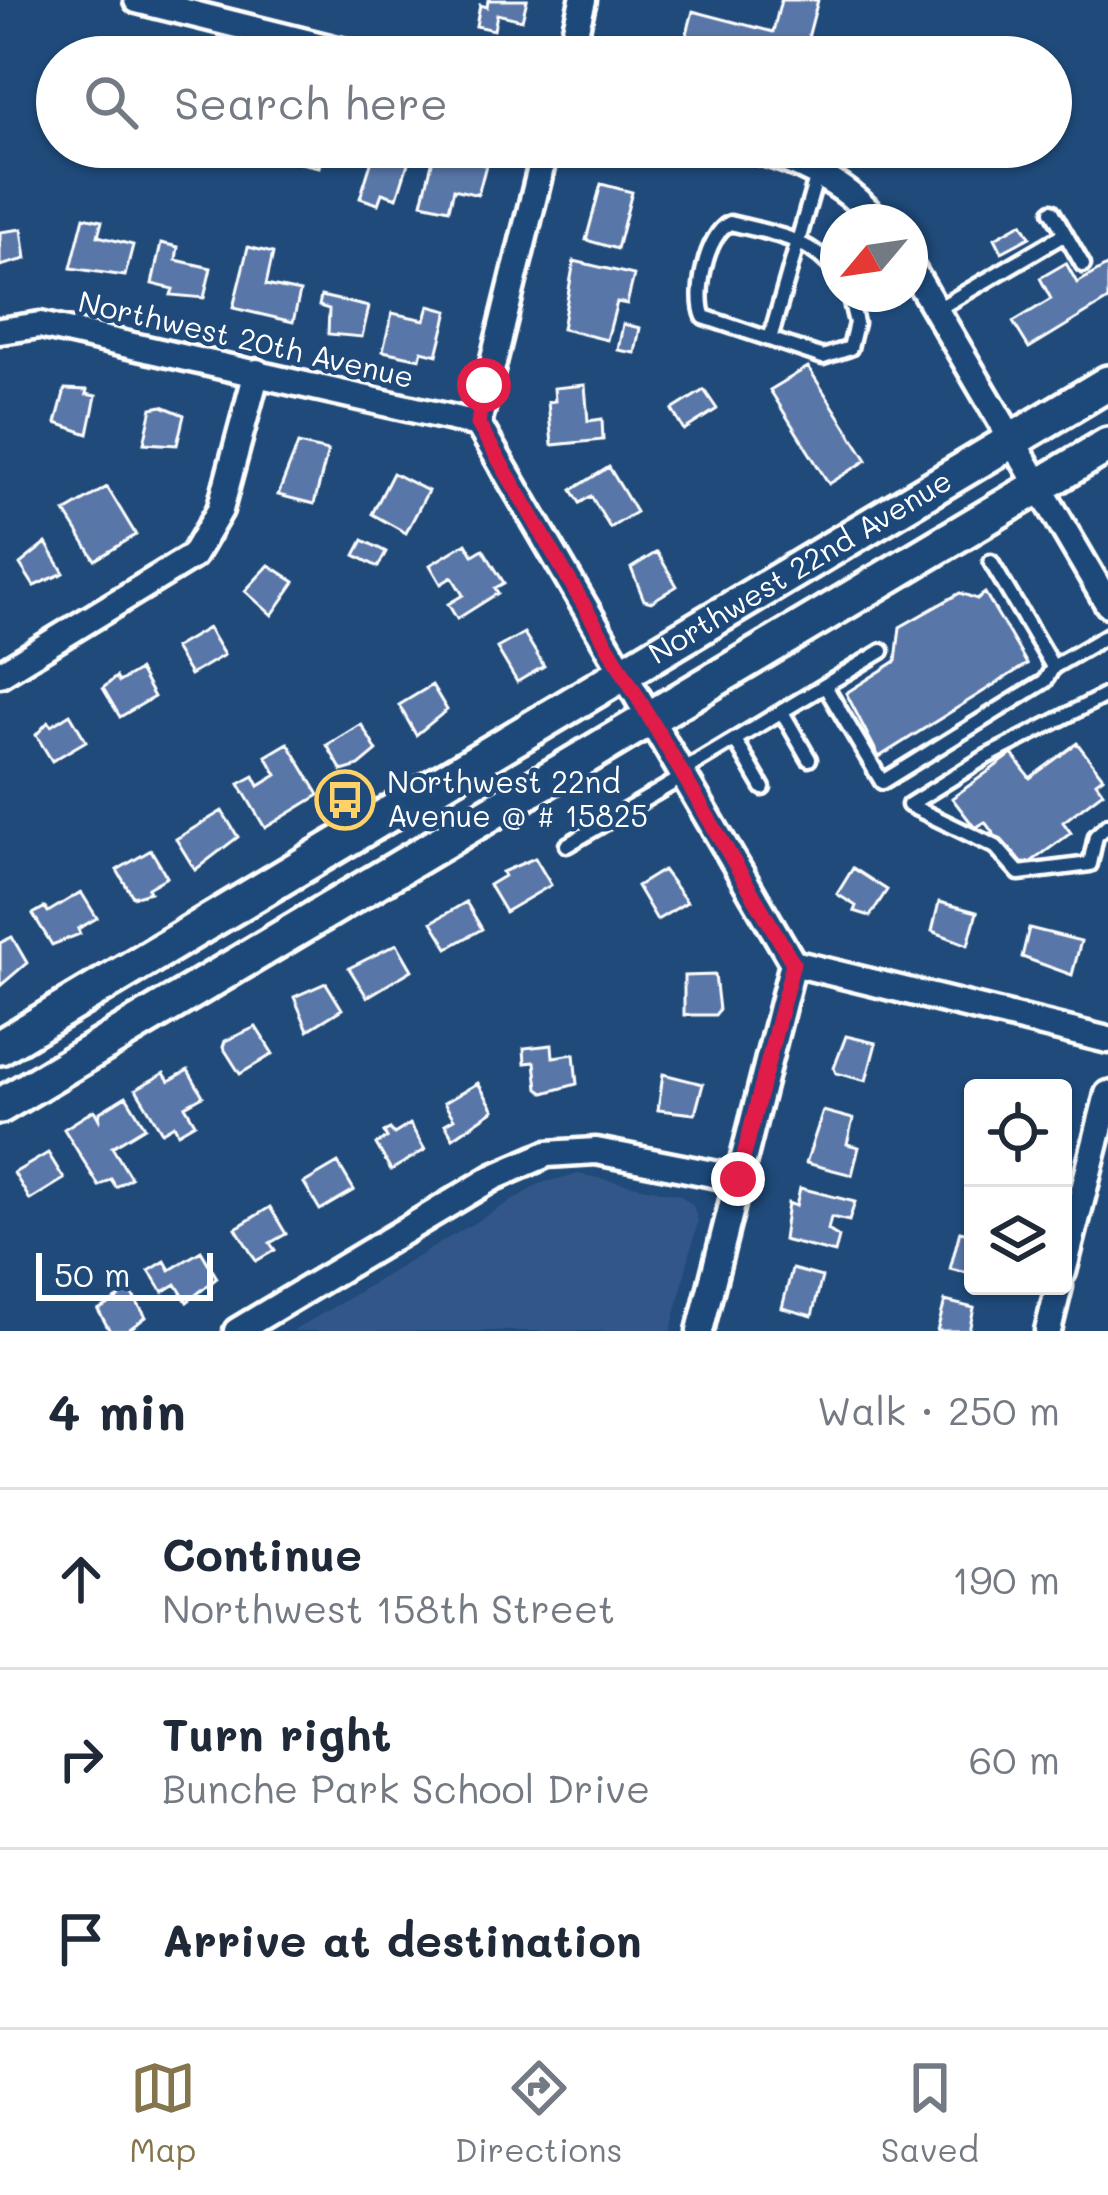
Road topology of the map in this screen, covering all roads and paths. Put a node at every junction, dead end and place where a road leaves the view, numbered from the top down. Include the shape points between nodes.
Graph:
1 (137, 0) edge
2 (583, 0) edge
3 (282, 36) edge
4 (574, 36) edge
5 (541, 168) edge
6 (803, 168) edge
7 (817, 175) junction
8 (854, 204) edge
9 (1052, 211) dead end
10 (1065, 233) junction
11 (795, 239) junction
12 (820, 254) edge
13 (1083, 265) dead end
14 (928, 296) edge
15 (936, 310) junction
16 (853, 312) edge
17 (0, 331) edge
18 (770, 338) junction
19 (257, 372) junction
20 (1108, 383) edge
21 (478, 424) junction
22 (1012, 442) junction
23 (1108, 445) edge
24 (1039, 486) junction
25 (991, 562) dead end
26 (1108, 604) edge
27 (1108, 635) edge
28 (882, 651) dead end
29 (1053, 668) junction
30 (0, 674) edge
31 (621, 675) junction
32 (825, 686) junction
33 (1108, 694) edge
34 (782, 712) junction
35 (648, 719) junction
36 (735, 740) junction
37 (809, 760) dead end
38 (682, 774) junction
39 (764, 788) dead end
40 (1108, 825) edge
41 (567, 845) dead end
42 (793, 963) junction
43 (1108, 1040) edge
44 (0, 1047) edge
45 (1108, 1094) edge
46 (0, 1106) edge
47 (738, 1179) junction
48 (1072, 1236) edge
49 (1057, 1295) edge
50 (237, 1331) edge
51 (700, 1331) edge
52 (1048, 1331) edge

1 - 3 street
2 - 4 street
5 - 21 street
6 - 7 street
7 - 8 street
7 - 11 lane
9 - 10 lane
10 - 13 lane
10 - 15 lane
11 - 12 lane
11 - 18 lane
11 - 18 lane via 730,223 715,236 698,304 704,317
14 - 15 street
15 - 22 street
16 - 18 lane via 850,348 840,354 823,357
17 - 19 street, Northwest 20th Avenue via 40,325
19 - 21 street, Northwest 20th Avenue
19 - 30 street via 220,510 193,556
20 - 22 main road, Northwest 22nd Avenue
21 - 31 street
22 - 24 street
22 - 31 main road, Northwest 22nd Avenue
23 - 24 main road, Northwest 22nd Avenue
24 - 26 street
24 - 35 main road, Northwest 22nd Avenue
25 - 29 lane
27 - 29 lane
28 - 32 lane
29 - 32 lane via 1045,681 882,782
31 - 35 street
31 - 44 main road, Northwest 22nd Avenue
32 - 34 lane
33 - 40 lane via 909,805 996,847 1018,873 1090,864 1096,836
34 - 36 lane
34 - 37 lane
35 - 38 street
35 - 46 main road, Northwest 22nd Avenue
36 - 38 lane
36 - 39 lane
38 - 41 lane
38 - 42 street
42 - 43 street
42 - 47 street
45 - 48 street
47 - 50 street via 596,1151 548,1154 494,1177
47 - 51 street
49 - 52 street

